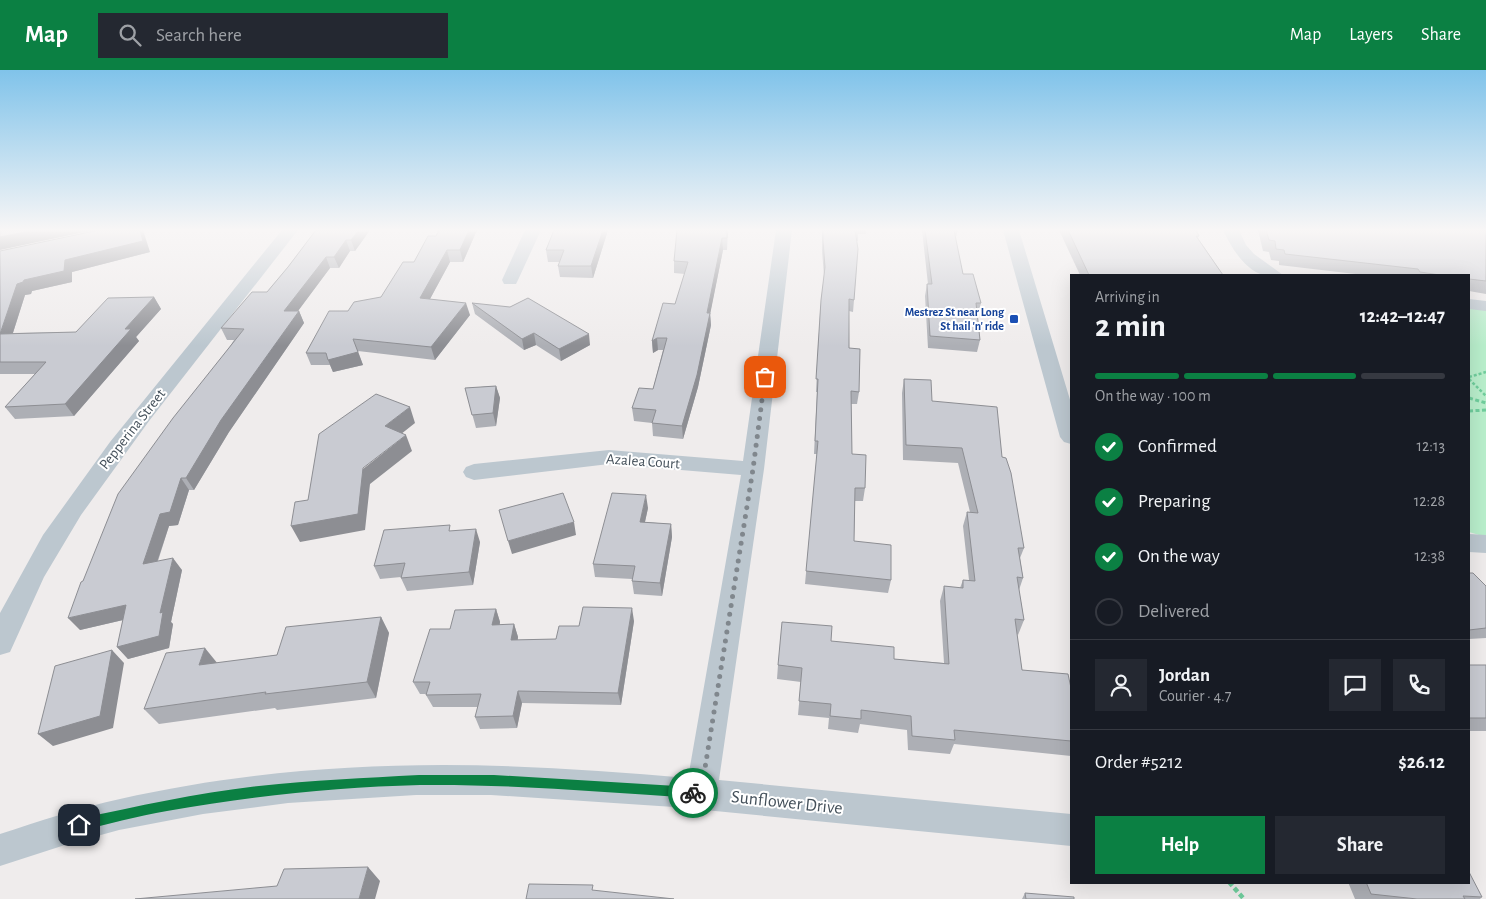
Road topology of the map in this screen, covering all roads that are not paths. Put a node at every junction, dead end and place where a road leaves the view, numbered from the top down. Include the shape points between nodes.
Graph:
1 (259, 269) edge
2 (515, 269) edge
3 (779, 269) edge
4 (1022, 269) edge
5 (510, 280) dead end
6 (1470, 304) edge
7 (1486, 306) edge
8 (1070, 434) edge
9 (753, 469) junction
10 (474, 472) dead end
11 (1470, 543) edge
12 (1486, 544) edge
13 (0, 644) edge
14 (701, 793) junction
15 (1070, 830) edge
16 (0, 850) edge

1 - 13 street, Pepperina Street via 126,435 78,501 38,565
2 - 5 street
3 - 9 street
4 - 8 street
6 - 7 street
9 - 10 street, Azalea Court via 609,457
9 - 14 street
11 - 12 street
14 - 15 street, Sunflower Drive
14 - 16 street, Sunflower Drive via 494,780 337,784 166,806 79,825

